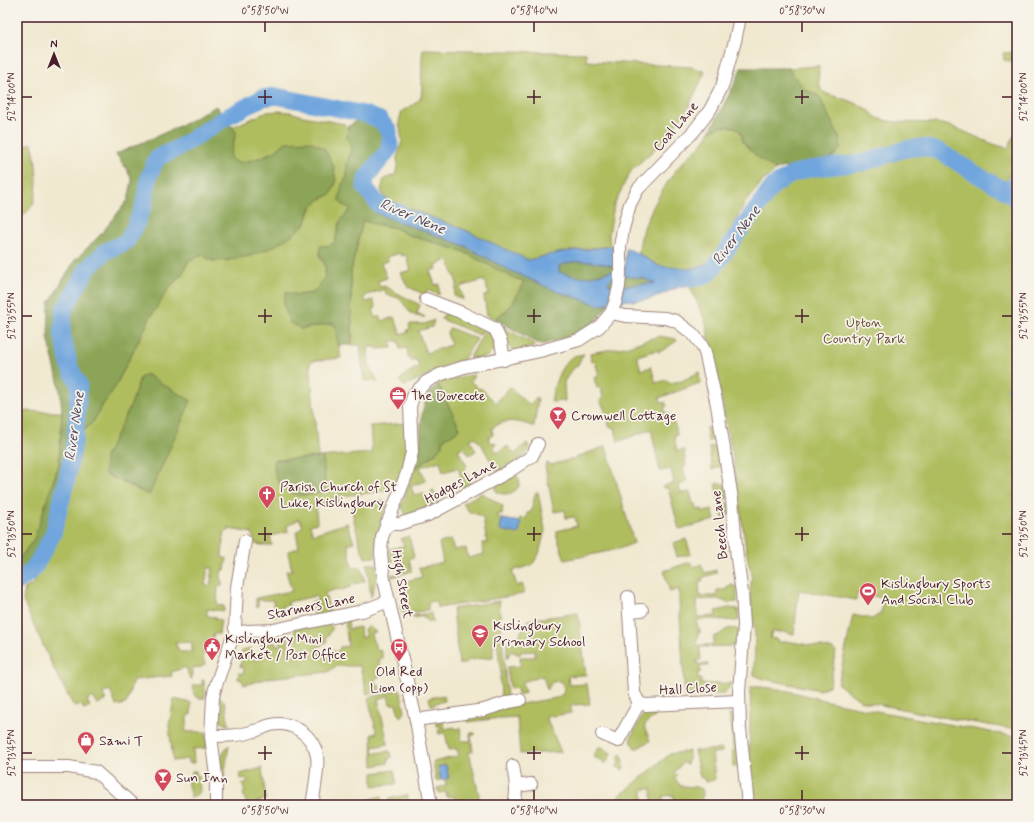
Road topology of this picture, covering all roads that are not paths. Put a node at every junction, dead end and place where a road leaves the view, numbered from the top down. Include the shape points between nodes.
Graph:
1 (740, 17) edge
2 (426, 299) dead end
3 (613, 308) junction
4 (504, 360) junction
5 (538, 444) dead end
6 (386, 524) junction
7 (245, 541) dead end
8 (628, 597) dead end
9 (389, 601) junction
10 (642, 610) dead end
11 (629, 611) junction
12 (237, 633) junction
13 (520, 700) dead end
14 (739, 701) junction
15 (639, 703) junction
16 (416, 720) junction
17 (602, 734) dead end
18 (211, 736) junction
19 (513, 766) dead end
20 (17, 768) edge
21 (531, 784) dead end
22 (516, 786) junction
23 (133, 805) edge
24 (216, 805) edge
25 (312, 805) edge
26 (431, 805) edge
27 (514, 805) edge
28 (748, 805) edge

1 - 3 street, Coal Lane via 722,87 710,110 694,132 638,189 630,204 620,247 620,274
2 - 4 street via 437,309 467,315 495,329 501,342
3 - 4 street, High Street via 599,327 579,340
3 - 14 street, Beech Lane via 625,316 676,321 693,334 705,352 717,405 732,499 742,594 744,625
4 - 6 street, High Street via 464,367 439,375 426,382 414,394 410,406 412,452 407,473
5 - 6 street, Hodges Lane via 532,456 508,472 428,515 399,524
6 - 9 street, High Street via 381,553
7 - 12 street via 237,587
8 - 11 street
9 - 12 street, Starmers Lane via 362,611 273,630
9 - 16 street, High Street
10 - 11 street
11 - 15 street via 634,693
12 - 18 street via 231,641 216,685
13 - 16 street via 484,710
14 - 15 street, Hall Close via 646,705
14 - 28 street, Beech Lane
15 - 17 street via 618,741
16 - 26 street, High Street
18 - 24 street via 216,776
18 - 25 street via 253,732 282,724 302,731 310,740 317,756
19 - 22 street
20 - 23 street via 69,768 96,772
21 - 22 street
22 - 27 street

